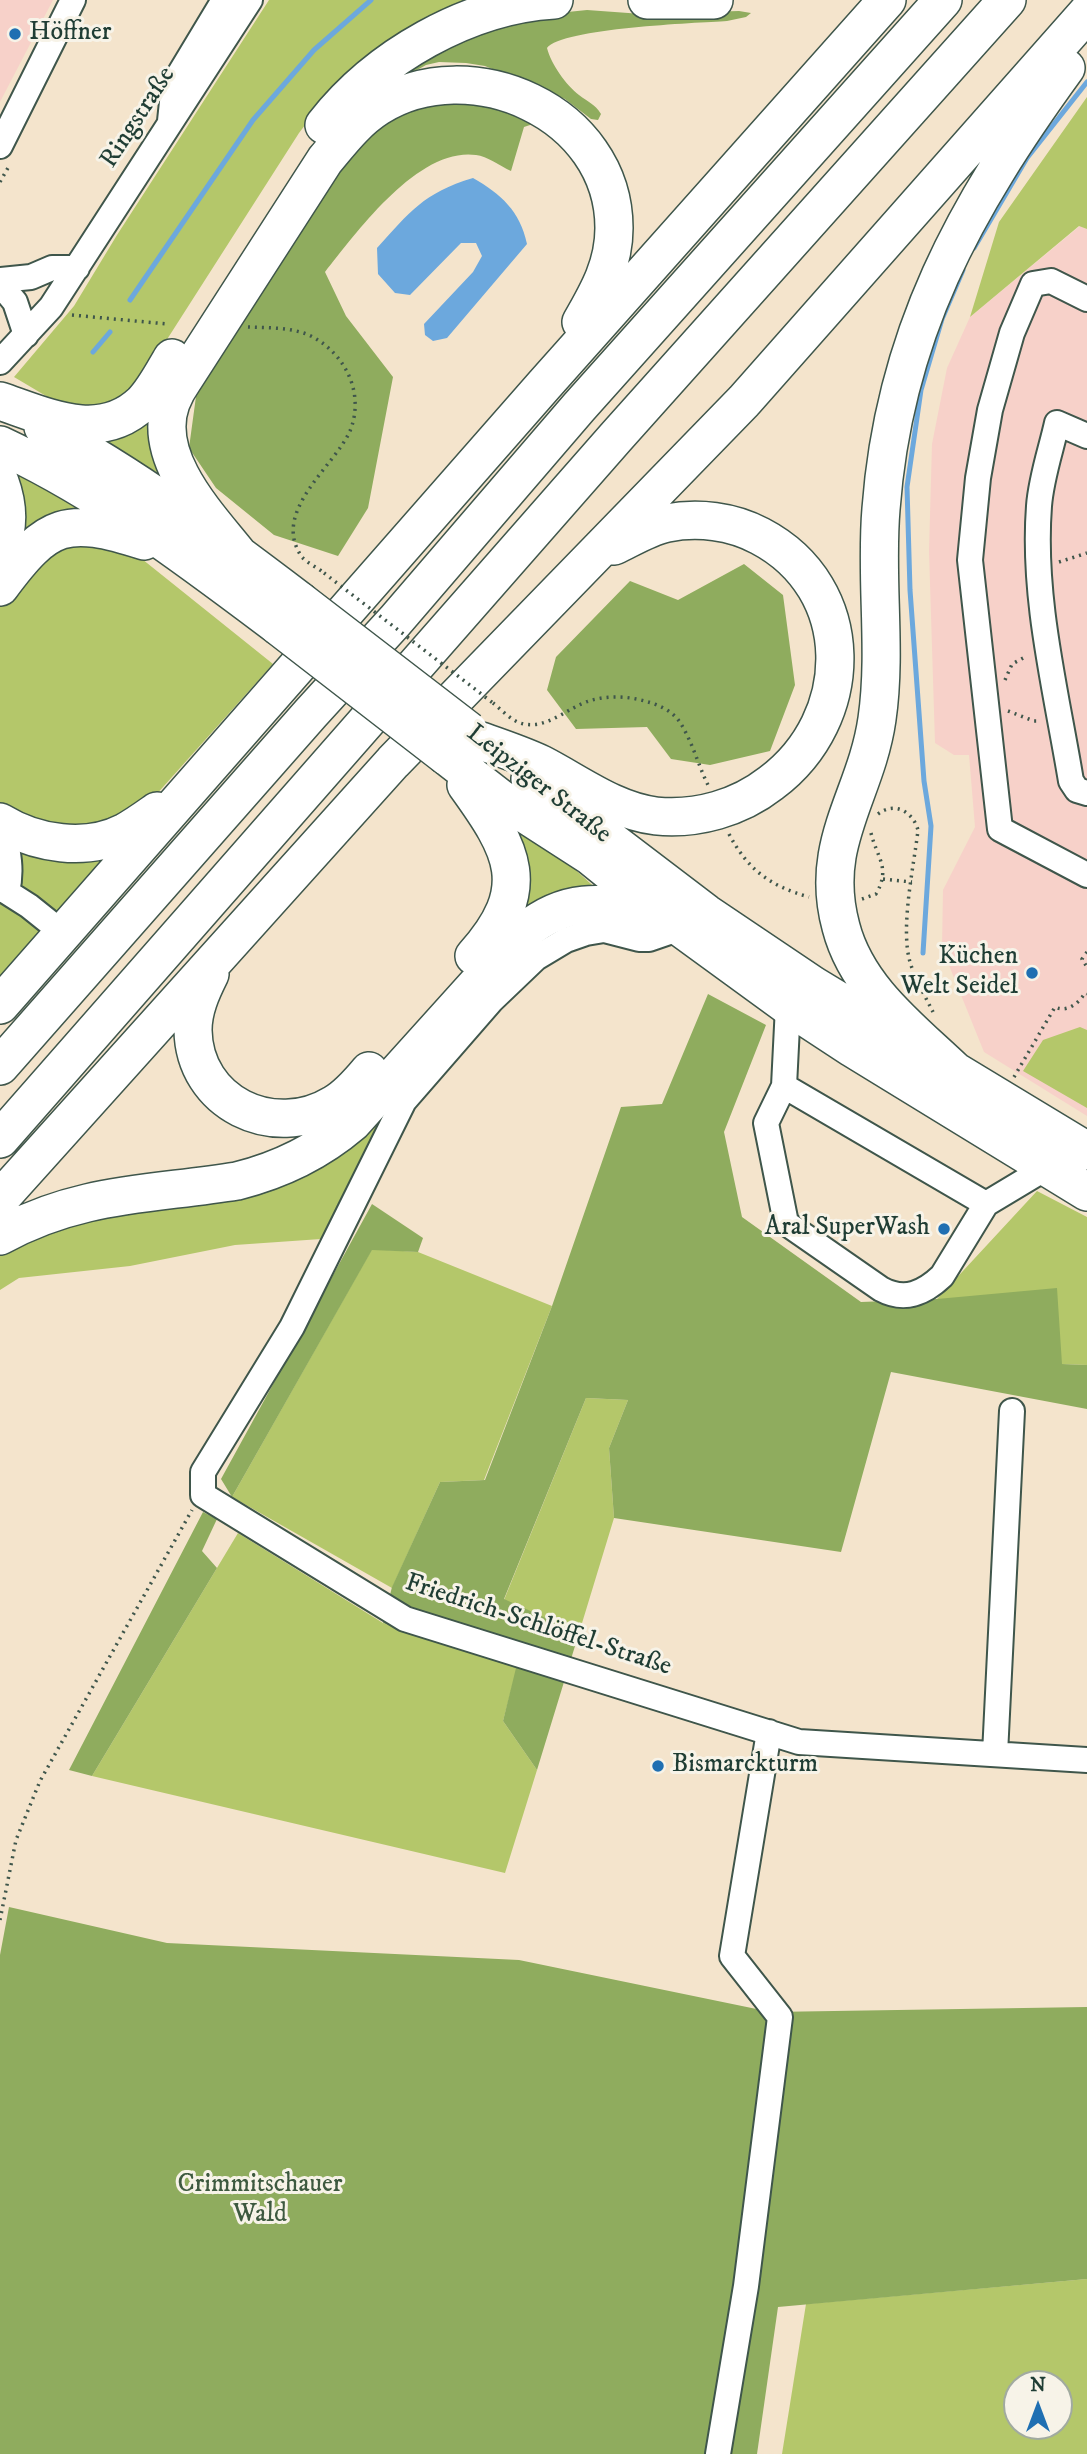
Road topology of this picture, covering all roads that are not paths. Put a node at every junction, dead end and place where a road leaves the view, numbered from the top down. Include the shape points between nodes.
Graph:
1 (74, 0) edge
2 (225, 0) edge
3 (250, 0) edge
4 (554, 0) edge
5 (648, 0) edge
6 (714, 0) edge
7 (887, 0) edge
8 (943, 0) edge
9 (1007, 0) edge
10 (1087, 13) edge
11 (1087, 39) edge
12 (9, 107) edge
13 (169, 125) junction
14 (0, 146) edge
15 (77, 268) junction
16 (0, 282) edge
17 (1087, 299) edge
18 (26, 335) junction
19 (0, 362) edge
20 (545, 384) junction
21 (0, 402) edge
22 (1087, 436) edge
23 (0, 445) edge
24 (0, 482) edge
25 (0, 548) edge
26 (183, 554) junction
27 (239, 555) junction
28 (593, 557) junction
29 (0, 587) edge
30 (289, 613) junction
31 (465, 743) junction
32 (1087, 793) edge
33 (185, 794) junction
34 (1, 823) edge
35 (1087, 875) edge
36 (3, 891) edge
37 (670, 920) junction
38 (64, 934) junction
39 (221, 951) junction
40 (0, 1004) edge
41 (788, 1006) junction
42 (0, 1066) edge
43 (955, 1072) junction
44 (784, 1086) junction
45 (0, 1139) edge
46 (1087, 1151) edge
47 (1046, 1168) junction
48 (1087, 1192) edge
49 (0, 1199) edge
50 (986, 1204) junction
51 (0, 1236) edge
52 (1012, 1411) dead end
53 (769, 1732) junction
54 (995, 1754) junction
55 (1087, 1760) edge
56 (718, 2454) edge

1 - 12 street
2 - 13 street via 174,83
3 - 13 street, Ringstraße
4 - 21 highway via 490,13 437,34 389,64 347,99 312,141 149,394 131,411 109,422 81,425
5 - 6 highway
7 - 20 highway
8 - 42 highway
9 - 45 highway via 598,457
10 - 28 highway via 744,401
11 - 43 highway via 1004,159 953,245 907,361 884,473 879,702 866,767 838,845 836,907 848,948 869,986
12 - 14 street
13 - 15 street, Ringstraße
15 - 16 street via 52,268
15 - 18 street, Ringstraße via 57,310
16 - 18 street via 15,302
17 - 35 street via 1051,281 1033,284 1012,333 990,410 970,560 1000,828
18 - 19 street, Ringstraße
20 - 27 highway via 610,264 613,207 602,172 570,128 510,93 449,84 392,99 363,117 326,160 170,404 167,428 180,475
20 - 33 highway
21 - 27 highway, Leipziger Straße via 167,501
22 - 32 street via 1056,423 1039,503 1038,569 1071,781 1077,790
23 - 26 highway, Leipziger Straße via 94,495
24 - 25 highway via 7,516
26 - 29 highway via 108,530 69,528 34,545
26 - 30 highway, Leipziger Straße
27 - 30 highway, Leipziger Straße
28 - 31 highway via 649,528 693,520 737,526 785,551 819,592 835,643 834,680 815,733 793,764 748,799 713,812 675,817 620,807 538,763
28 - 39 highway via 393,762
30 - 31 highway, Leipziger Straße, bridge
31 - 37 highway, Leipziger Straße via 500,798 590,856
31 - 39 highway via 503,839 511,872 508,903 485,943 347,1096 322,1111 278,1118 249,1113 212,1087 198,1059 193,1027 200,996
31 - 43 highway, Leipziger Straße via 813,985
33 - 34 highway via 124,832 92,842 44,840
33 - 38 highway
34 - 36 street via 11,877
36 - 38 street via 29,905
37 - 41 highway, Leipziger Straße
37 - 51 highway via 599,903 552,912 538,920 352,1123 301,1159 237,1181 87,1201 39,1216
37 - 53 street, Friedrich-Schlöffel-Straße via 649,939 604,930 586,933 536,958 404,1101 292,1327 202,1472 202,1494 405,1619
38 - 40 highway
39 - 49 highway
41 - 44 street
41 - 47 highway, Leipziger Straße
43 - 46 highway, Leipziger Straße
44 - 50 street
44 - 50 street via 766,1123 786,1223 881,1289 912,1295 933,1285
47 - 48 highway, Leipziger Straße
47 - 50 street
52 - 54 street
53 - 54 street, Friedrich-Schlöffel-Straße via 799,1742
53 - 56 street via 732,1956 780,2017 746,2286
54 - 55 street, Friedrich-Schlöffel-Straße

